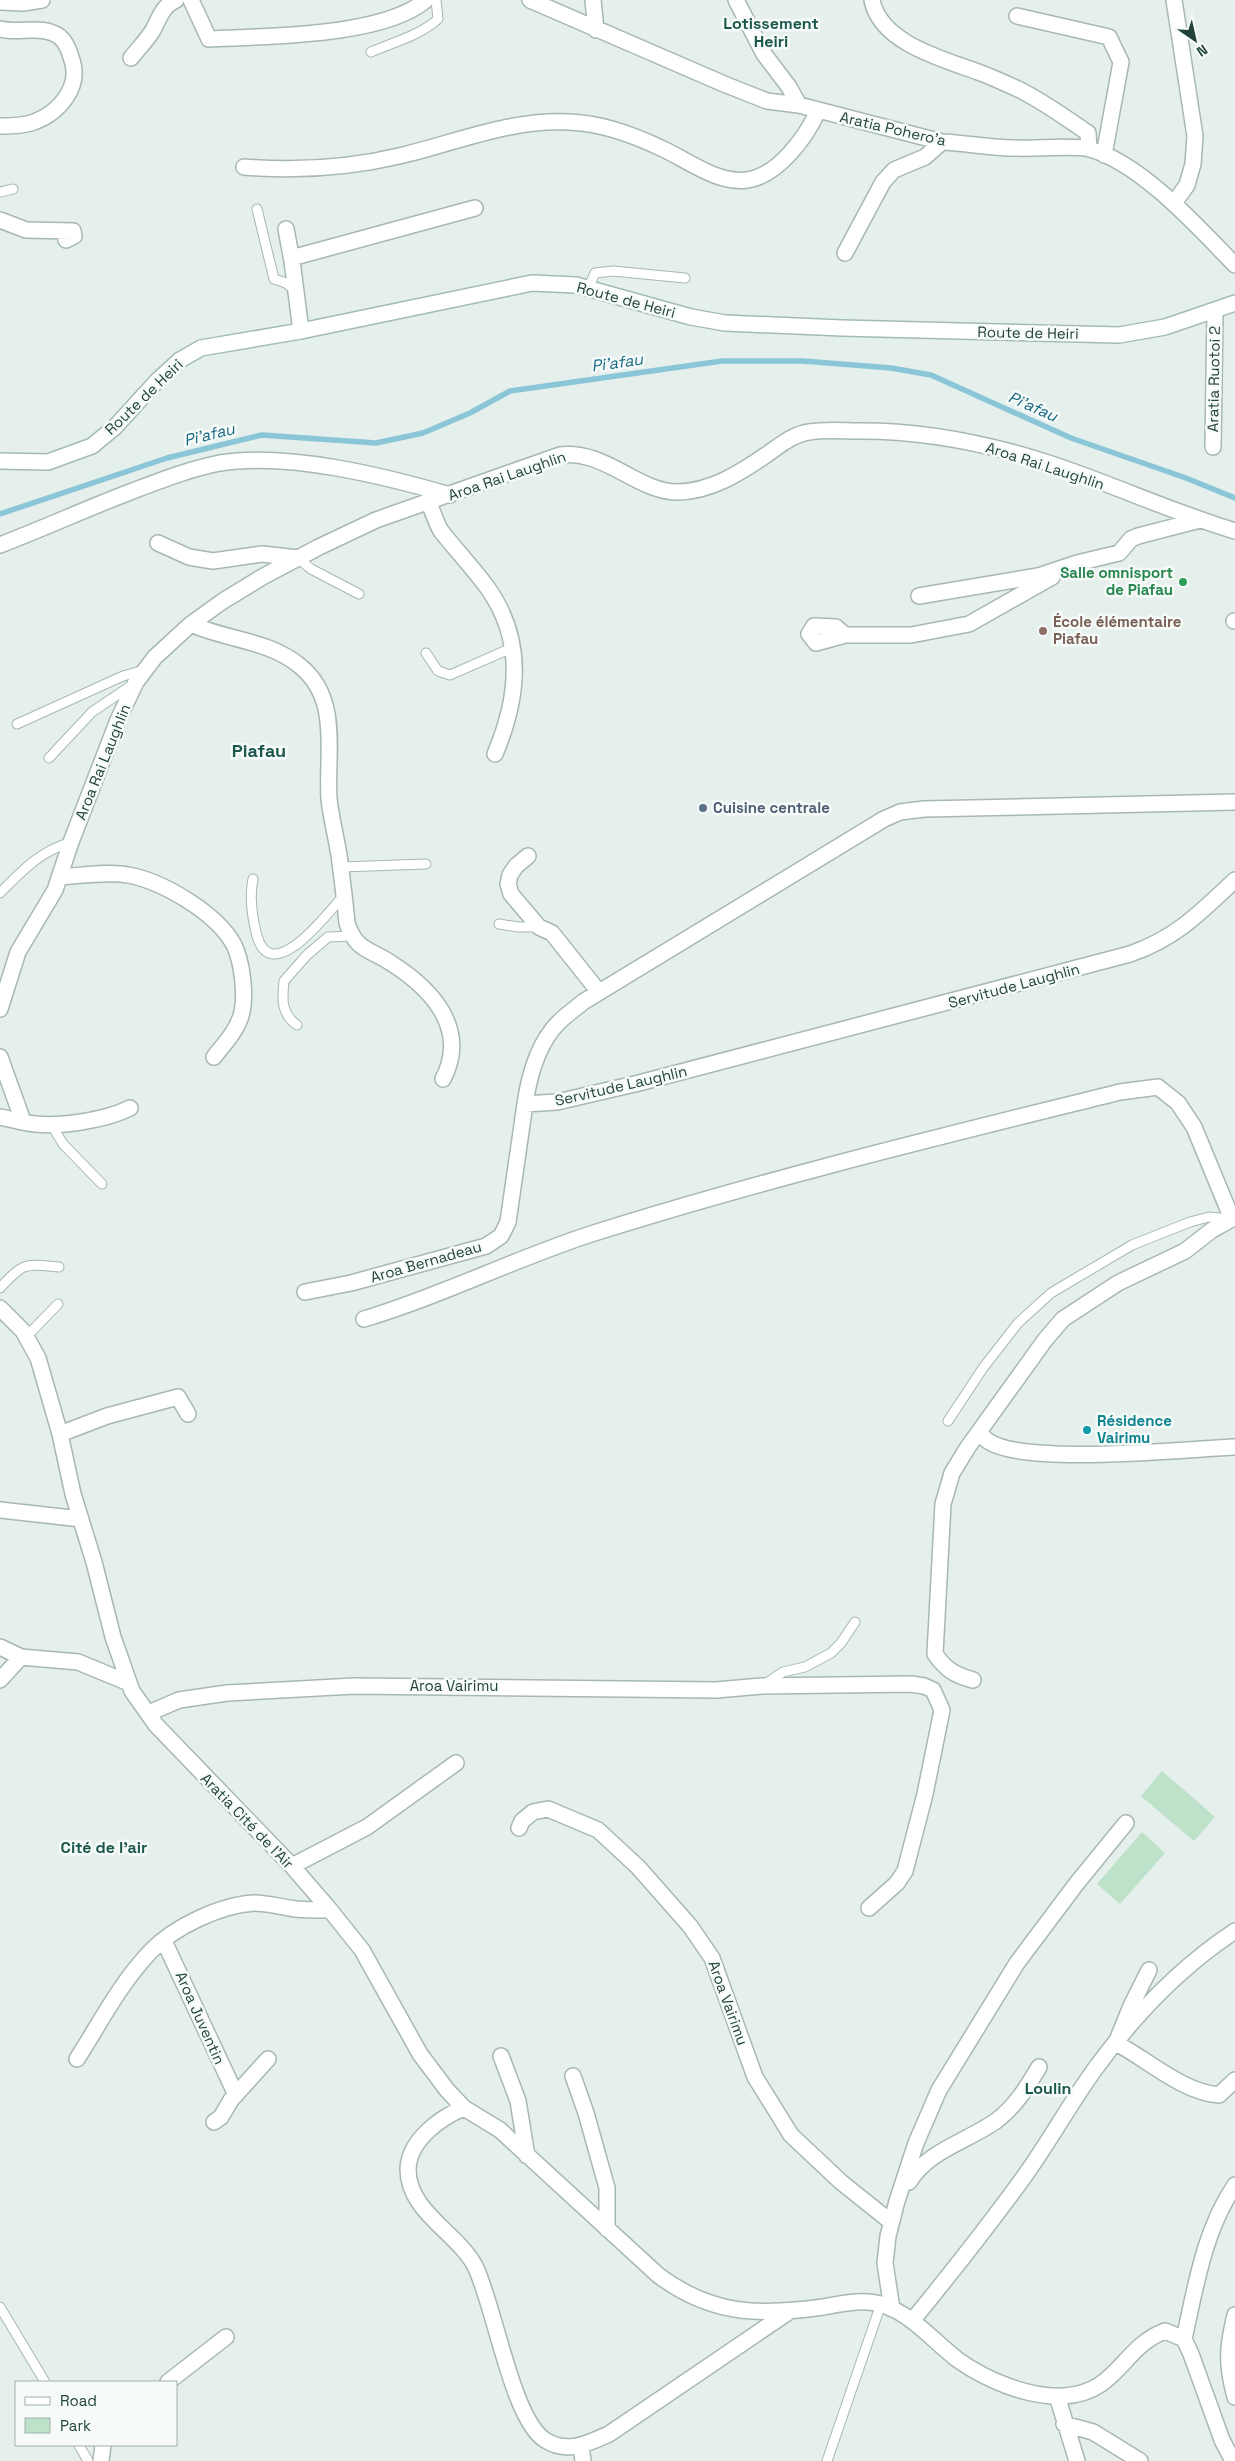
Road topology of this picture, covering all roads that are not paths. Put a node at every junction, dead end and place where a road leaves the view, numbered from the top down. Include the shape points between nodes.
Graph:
1 (42, 0) edge
2 (176, 0) edge
3 (191, 0) edge
4 (426, 0) edge
5 (436, 0) edge
6 (530, 0) edge
7 (593, 0) edge
8 (736, 0) edge
9 (872, 0) edge
10 (1174, 0) edge
11 (0, 2) edge
12 (1018, 16) dead end
13 (0, 29) edge
14 (596, 30) junction
15 (371, 52) dead end
16 (130, 58) dead end
17 (800, 105) junction
18 (818, 111) junction
19 (0, 126) edge
20 (942, 142) junction
21 (1089, 149) junction
22 (1104, 155) junction
23 (244, 167) dead end
24 (13, 189) dead end
25 (0, 192) edge
26 (1174, 203) junction
27 (475, 208) dead end
28 (257, 210) dead end
29 (0, 220) edge
30 (286, 229) dead end
31 (66, 240) dead end
32 (845, 253) dead end
33 (292, 261) junction
34 (1235, 265) edge
35 (685, 278) dead end
36 (588, 289) junction
37 (296, 291) junction
38 (1235, 303) edge
39 (1215, 312) junction
40 (301, 331) junction
41 (1213, 447) dead end
42 (0, 460) edge
43 (450, 495) junction
44 (429, 503) junction
45 (1200, 520) junction
46 (1235, 531) edge
47 (158, 543) dead end
48 (0, 545) edge
49 (298, 558) junction
50 (1077, 563) junction
51 (359, 594) dead end
52 (919, 596) dead end
53 (191, 624) junction
54 (845, 635) dead end
55 (514, 647) junction
56 (426, 653) dead end
57 (140, 676) junction
58 (17, 724) dead end
59 (495, 754) dead end
60 (49, 758) dead end
61 (1235, 802) edge
62 (71, 842) junction
63 (528, 856) dead end
64 (426, 864) dead end
65 (341, 867) junction
66 (253, 879) dead end
67 (1235, 880) edge
68 (57, 883) junction
69 (0, 893) edge
70 (344, 895) junction
71 (499, 924) dead end
72 (539, 927) junction
73 (351, 936) junction
74 (599, 992) junction
75 (0, 1009) edge
76 (297, 1025) dead end
77 (0, 1057) edge
78 (214, 1057) dead end
79 (443, 1079) dead end
80 (524, 1104) junction
81 (130, 1108) dead end
82 (0, 1117) edge
83 (23, 1121) junction
84 (51, 1124) junction
85 (102, 1184) dead end
86 (1233, 1219) edge
87 (59, 1267) dead end
88 (0, 1288) edge
89 (305, 1292) dead end
90 (58, 1304) dead end
91 (0, 1308) edge
92 (364, 1319) dead end
93 (26, 1337) junction
94 (188, 1414) dead end
95 (948, 1421) dead end
96 (980, 1433) junction
97 (60, 1434) junction
98 (1235, 1447) edge
99 (0, 1510) edge
100 (81, 1519) junction
101 (855, 1622) dead end
102 (0, 1647) edge
103 (21, 1657) junction
104 (0, 1680) edge
105 (974, 1680) dead end
106 (129, 1683) junction
107 (762, 1686) junction
108 (149, 1713) junction
109 (456, 1763) dead end
110 (1126, 1823) dead end
111 (519, 1828) dead end
112 (292, 1866) junction
113 (868, 1908) dead end
114 (330, 1910) junction
115 (1235, 1931) edge
116 (164, 1941) junction
117 (1149, 1970) dead end
118 (1116, 2043) junction
119 (501, 2056) dead end
120 (78, 2059) dead end
121 (268, 2059) dead end
122 (1039, 2066) dead end
123 (572, 2076) dead end
124 (1235, 2080) edge
125 (236, 2095) junction
126 (464, 2108) junction
127 (214, 2122) dead end
128 (527, 2156) junction
129 (1235, 2184) edge
130 (896, 2201) junction
131 (891, 2222) junction
132 (607, 2229) junction
133 (886, 2306) junction
134 (0, 2307) edge
135 (789, 2312) junction
136 (1235, 2315) edge
137 (912, 2320) junction
138 (226, 2337) dead end
139 (1184, 2339) junction
140 (44, 2381) edge
141 (169, 2381) edge
142 (1057, 2396) junction
143 (1235, 2397) edge
144 (1064, 2424) junction
145 (80, 2446) edge
146 (103, 2446) edge
147 (582, 2453) edge
148 (88, 2461) edge
149 (101, 2461) edge
150 (827, 2461) edge
151 (1077, 2461) edge
152 (1140, 2461) edge
153 (1233, 2461) edge

1 - 11 street
2 - 16 street via 163,10 152,31
3 - 4 street via 209,39 358,27 393,17
5 - 15 lane via 438,19 430,27
6 - 14 street, Aratia Pohero'a
7 - 14 street
8 - 17 street via 764,54
9 - 21 street via 882,21 902,40 1021,91 1088,132
10 - 26 street via 1195,136 1193,164 1187,185
12 - 22 street via 1108,37 1122,62
13 - 19 street via 49,31 60,38 70,53 75,70 70,93 50,113 33,123
14 - 17 street, Aratia Pohero'a via 767,100
17 - 18 street, Aratia Pohero'a
18 - 20 street, Aratia Pohero'a
18 - 23 street via 808,132 785,158 766,173 748,180 728,179 706,171 630,135 569,122 509,126 399,156 350,165
20 - 21 street, Aratia Pohero'a via 1012,148
20 - 32 street via 925,157 894,170 883,182
21 - 22 street, Aratia Pohero'a
22 - 26 street, Aratia Pohero'a
24 - 25 lane
26 - 34 street, Aratia Pohero'a
27 - 33 street via 296,257
28 - 37 lane via 274,279
29 - 31 street via 26,230 73,231 74,236
30 - 33 street
33 - 37 street
35 - 36 lane via 613,271 595,273
36 - 39 street, Route de Heiri via 725,323 842,328 1118,335
36 - 40 street, Route de Heiri via 576,285 532,283
37 - 40 street
38 - 39 street, Route de Heiri
39 - 41 street, Aratia Ruotoi 2
40 - 42 street, Route de Heiri via 201,348 174,366 92,446 48,462
43 - 44 street, Aroa Rai Laughlin
43 - 45 street, Aroa Rai Laughlin via 574,453 654,487 675,492 696,490 717,484 750,466 786,440 808,432 898,431 939,436 1012,452
43 - 48 street via 395,480 259,459 219,464 165,478
44 - 49 street, Aroa Rai Laughlin via 376,520
44 - 55 street via 440,529 488,589 506,621
45 - 46 street, Aroa Rai Laughlin
45 - 50 street via 1138,536 1119,553
47 - 49 street via 188,557 213,560 262,554
49 - 51 lane via 311,569
49 - 53 street, Aroa Rai Laughlin via 264,576
50 - 52 street via 1038,576
50 - 54 street via 969,624 911,635
53 - 57 street, Aroa Rai Laughlin
53 - 65 street via 279,653 300,666 314,681 324,698 329,720 329,798
55 - 56 lane via 450,675 438,671
55 - 59 street via 512,707
57 - 58 lane, Aroa Rai Laughlin via 123,676
57 - 60 lane, Aroa Rai Laughlin via 92,712
57 - 62 street, Aroa Rai Laughlin via 118,720
61 - 74 street via 900,812
62 - 68 street, Aroa Rai Laughlin
62 - 69 lane via 38,857
63 - 72 street via 516,866 508,884 517,904
64 - 65 lane
65 - 70 street
66 - 70 lane via 250,893 254,926 266,951 276,954 306,938
67 - 80 street, Servitude Laughlin via 1175,933 1130,954 639,1083 557,1102
68 - 75 street, Aroa Rai Laughlin via 18,952
68 - 78 street via 126,874 156,883 220,926 234,945 244,992 236,1028
70 - 73 street
71 - 72 lane
72 - 74 street via 552,933
73 - 76 lane via 328,937 284,981 284,1010 289,1020
73 - 79 street via 358,945 409,975 442,1010 450,1031 452,1052 450,1066
74 - 80 street via 558,1023 541,1047
77 - 83 street
80 - 89 street, Aroa Bernadeau via 508,1222 501,1236 486,1246 351,1283
81 - 84 street via 80,1122
82 - 83 street
83 - 84 street
84 - 85 lane via 63,1144
86 - 92 street via 1194,1127 1178,1104 1158,1087 1101,1097 856,1158 716,1197 589,1235
86 - 95 lane via 1208,1217 1132,1245 1051,1293 1018,1323
86 - 96 street via 1185,1251 1118,1283 1063,1319 1028,1361
87 - 88 lane via 29,1265 17,1268
90 - 93 lane
91 - 93 street, Aratia Cité de l'Air
93 - 97 street, Aratia Cité de l'Air via 38,1358
94 - 97 street via 178,1397 107,1416
96 - 98 street via 988,1442 999,1446 1059,1455
96 - 105 street via 952,1473 943,1504 935,1654 944,1668
97 - 100 street, Aratia Cité de l'Air
99 - 100 street
100 - 106 street, Aratia Cité de l'Air
101 - 107 lane, Aroa Vairimu via 831,1653 805,1667 783,1672
102 - 103 street
103 - 104 street
103 - 106 street via 78,1662
106 - 108 street, Aratia Cité de l'Air
107 - 108 street, Aroa Vairimu via 716,1690 624,1690 354,1686 217,1694 178,1700
107 - 113 street, Aroa Vairimu via 911,1684 933,1690 938,1697 942,1710 939,1730 904,1871 897,1883
108 - 112 street, Aratia Cité de l'Air via 168,1740
109 - 112 street via 367,1827
110 - 130 street via 1017,1964 939,2090
111 - 131 street, Aroa Vairimu via 533,1812 548,1809 598,1830 638,1867 690,1926 712,1958 755,2077 791,2135 841,2182
112 - 114 street, Aratia Cité de l'Air
114 - 116 street via 255,1903 238,1905 209,1914
114 - 126 street, Aratia Cité de l'Air via 362,1950 432,2072
115 - 118 street via 1200,1955 1169,1984 1135,2018
116 - 120 street via 150,1952 123,1986
116 - 125 street, Aroa Juventin
117 - 118 street
118 - 124 street via 1208,2094 1219,2095
118 - 137 street via 969,2252
119 - 128 street via 518,2101
121 - 125 street
122 - 130 street via 1019,2100 996,2121 930,2158 917,2170
123 - 132 street via 607,2188
125 - 127 street
126 - 128 street, Aratia Cité de l'Air via 500,2130
126 - 147 street via 436,2124 418,2145 408,2167 413,2194 475,2266 526,2418 544,2440
128 - 132 street, Aratia Cité de l'Air
129 - 139 street via 1212,2225 1204,2249
130 - 131 street
131 - 133 street via 885,2264
132 - 135 street, Aratia Cité de l'Air via 658,2275 687,2294 724,2308 748,2312
133 - 135 street, Aratia Cité de l'Air via 840,2304
133 - 137 street, Aratia Cité de l'Air
133 - 150 lane
134 - 140 lane
135 - 147 street
136 - 143 street via 1228,2347 1229,2375
137 - 142 street, Aratia Cité de l'Air via 959,2361 984,2375 1030,2392
138 - 141 street
139 - 142 street, Aratia Cité de l'Air via 1166,2331 1156,2334 1143,2343 1110,2379 1093,2390 1079,2395
139 - 153 street
142 - 144 street
144 - 151 street
144 - 152 street via 1093,2432
145 - 148 lane
146 - 149 street

